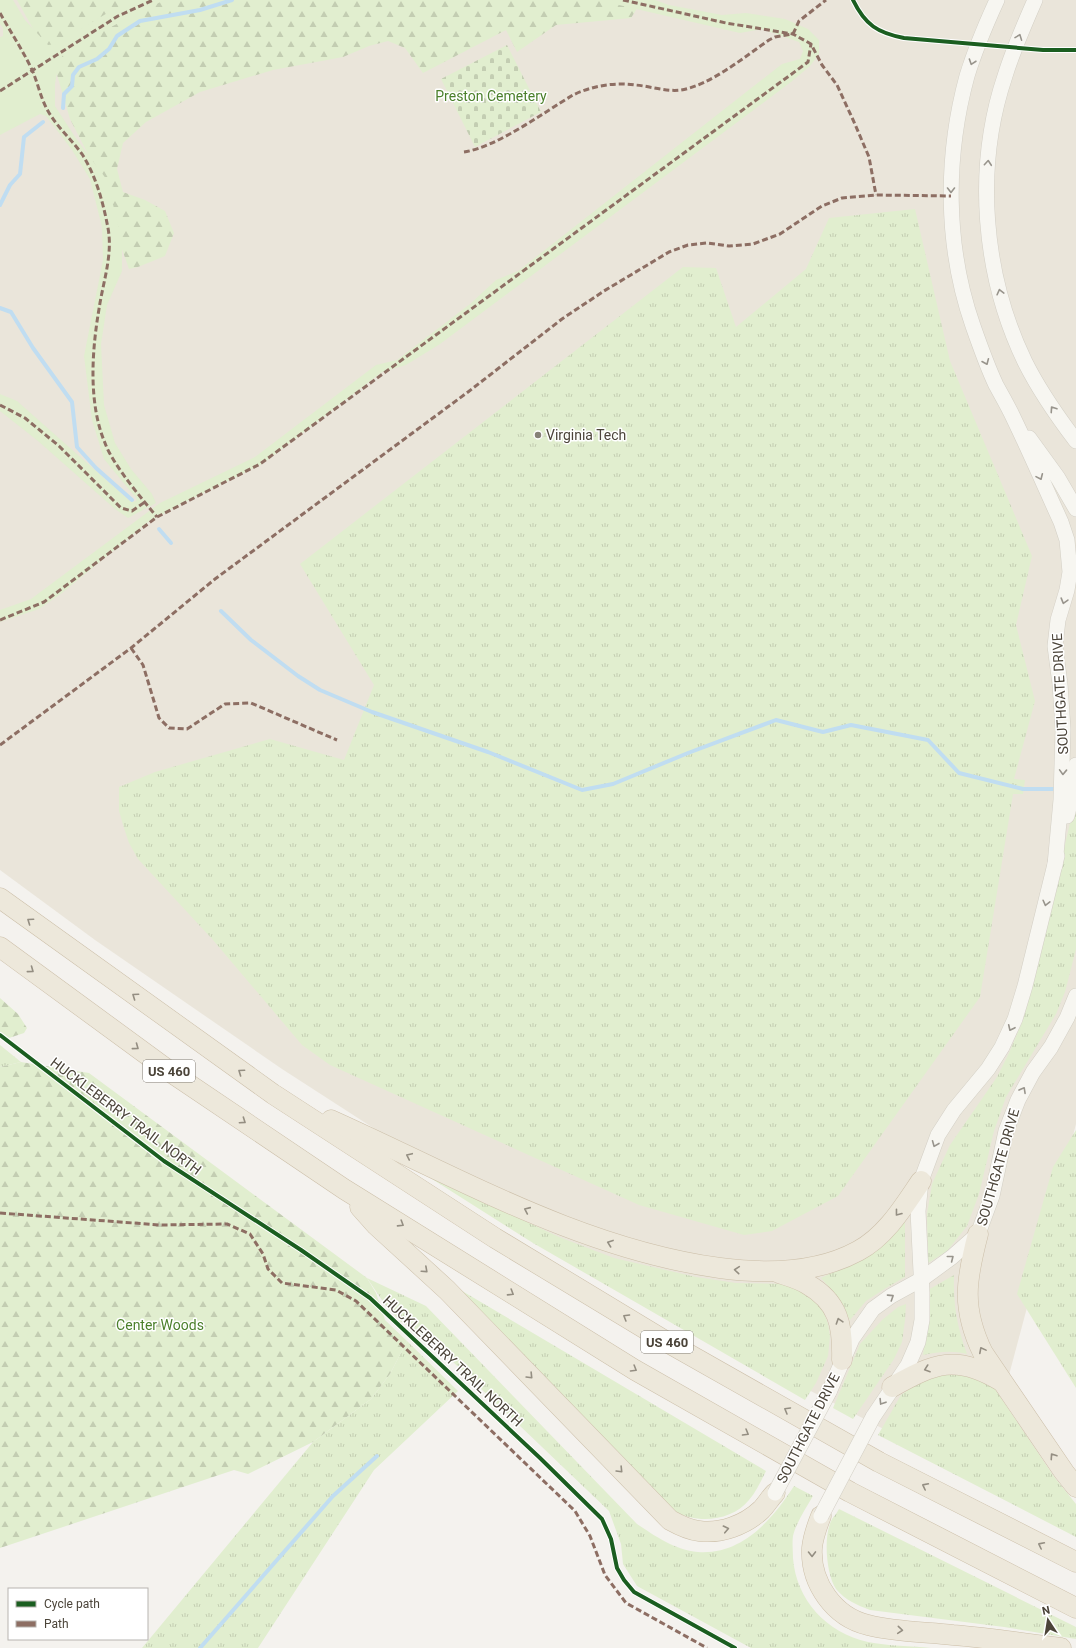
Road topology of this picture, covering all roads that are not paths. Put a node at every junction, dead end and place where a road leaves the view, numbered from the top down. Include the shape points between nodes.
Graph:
1 (997, 0) edge
2 (1035, 0) edge
3 (1013, 416) junction
4 (1076, 441) edge
5 (1076, 509) edge
6 (1076, 765) edge
7 (1055, 865) junction
8 (0, 898) edge
9 (0, 947) edge
10 (1076, 996) edge
11 (273, 1094) junction
12 (921, 1180) junction
13 (344, 1189) junction
14 (978, 1234) junction
15 (776, 1272) junction
16 (922, 1279) junction
17 (842, 1360) junction
18 (1003, 1382) junction
19 (892, 1387) junction
20 (1076, 1487) edge
21 (775, 1493) joint
22 (821, 1516) joint
23 (1076, 1562) edge
24 (1076, 1608) edge
25 (1061, 1648) edge

1 -> 3 main road, SOUTHGATE DRIVE via 977,48 961,100 953,149 951,209 959,274 966,305 983,356
4 -> 2 main road via 1042,393 1014,337 994,268 988,225 987,180 993,121 1004,76
3 - 5 main road, SOUTHGATE DRIVE via 1044,458
3 -> 7 main road, SOUTHGATE DRIVE via 1060,522 1067,540 1069,555 1070,572 1058,620 1055,646 1063,729 1061,800
6 - 7 main road, SOUTHGATE DRIVE via 1073,791
7 -> 12 main road, SOUTHGATE DRIVE via 1015,1019 1002,1048 954,1110 938,1136
11 -> 8 highway, US 460
9 -> 13 highway, US 460 via 172,1073
14 -> 10 main road, SOUTHGATE DRIVE via 992,1196 1006,1130 1018,1100 1060,1030
15 -> 11 highway via 696,1264 617,1245 556,1223
23 -> 11 highway, US 460 via 879,1462 667,1342 495,1238
12 -> 15 highway via 887,1227 859,1251 822,1266
12 - 16 main road, SOUTHGATE DRIVE via 918,1211
13 -> 21 highway via 376,1225 447,1290 670,1520 699,1531 734,1527 762,1509
13 -> 24 highway, US 460 via 635,1370 850,1492
16 -> 14 main road, SOUTHGATE DRIVE via 952,1258
18 -> 14 highway via 975,1338 970,1319 967,1282
17 -> 15 highway via 843,1336 840,1322 827,1299 807,1284
17 -> 16 main road, SOUTHGATE DRIVE via 873,1309
16 - 19 main road, SOUTHGATE DRIVE via 922,1320 918,1342 908,1364
17 - 21 main road, SOUTHGATE DRIVE, bridge via 829,1392
18 -> 19 highway via 970,1366 948,1364 923,1370
20 -> 18 highway
19 -> 22 main road, SOUTHGATE DRIVE, bridge via 873,1417
22 -> 25 highway via 812,1549 813,1565 824,1594 835,1607 850,1618 867,1625 890,1629

